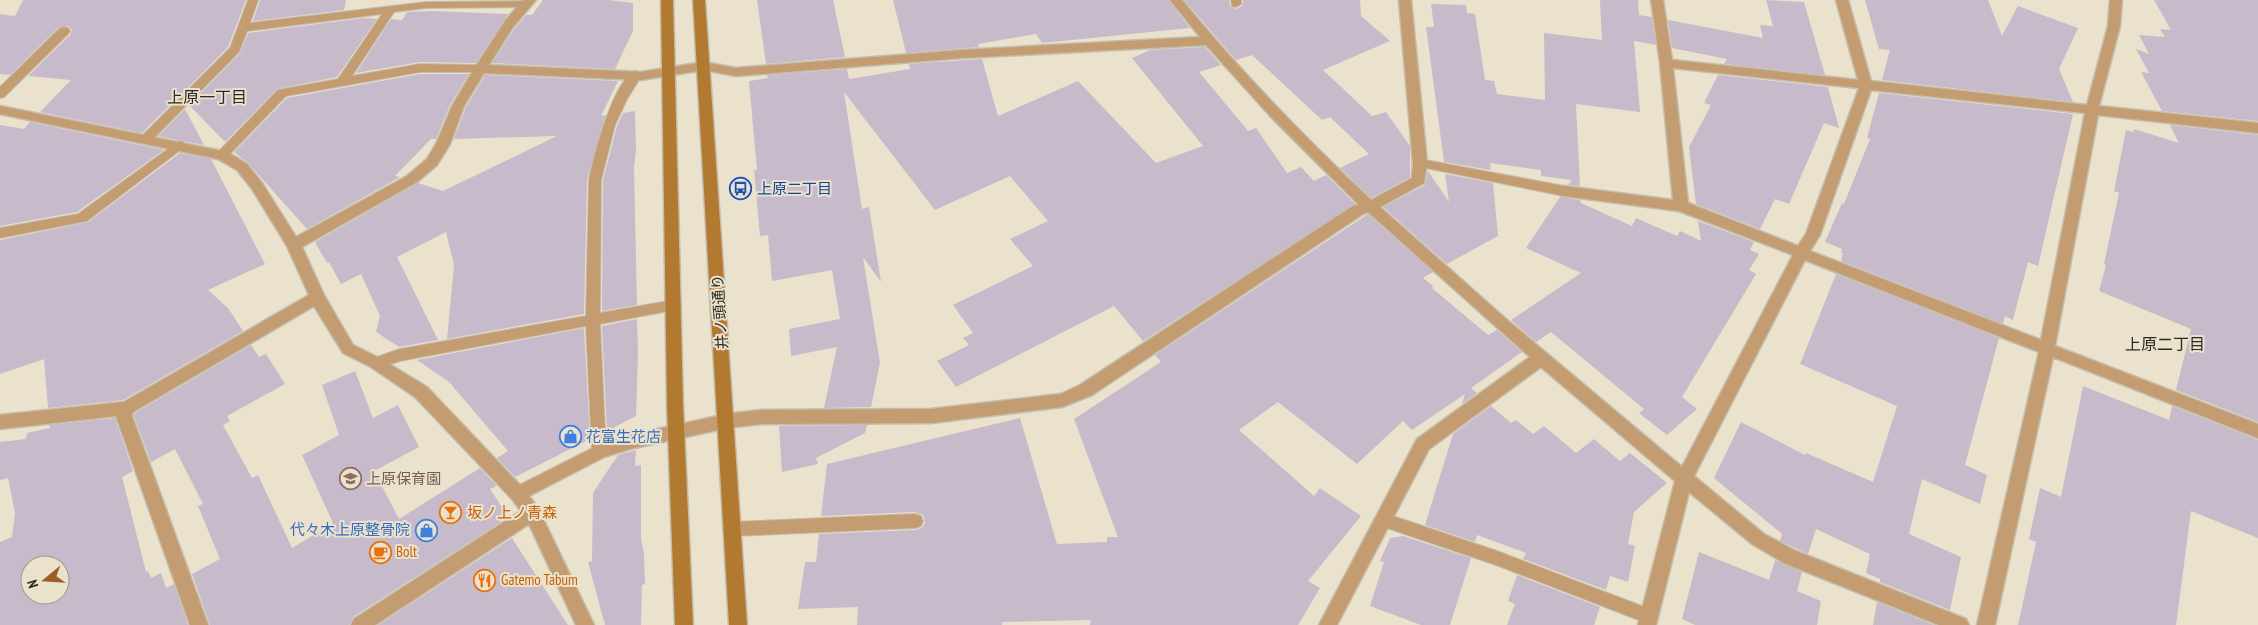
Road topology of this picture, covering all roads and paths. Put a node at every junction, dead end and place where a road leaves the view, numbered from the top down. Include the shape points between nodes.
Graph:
1 (253, 0) edge
2 (360, 0) edge
3 (667, 0) edge
4 (699, 0) edge
5 (1176, 0) edge
6 (1405, 0) edge
7 (1657, 0) edge
8 (1842, 0) edge
9 (2116, 0) edge
10 (528, 2) edge
11 (391, 9) junction
12 (356, 14) junction
13 (242, 28) junction
14 (64, 31) dead end
15 (1208, 41) junction
16 (1666, 63) junction
17 (704, 66) junction
18 (480, 69) junction
19 (669, 72) junction
20 (636, 75) junction
21 (343, 81) junction
22 (1866, 86) junction
23 (0, 94) edge
24 (0, 110) edge
25 (2092, 110) junction
26 (2258, 128) edge
27 (147, 138) junction
28 (179, 145) junction
29 (222, 155) junction
30 (1420, 163) junction
31 (1564, 191) joint
32 (1681, 206) junction
33 (1369, 207) junction
34 (0, 233) edge
35 (294, 245) junction
36 (1801, 253) junction
37 (317, 297) junction
38 (674, 305) junction
39 (593, 319) junction
40 (2047, 349) junction
41 (1541, 358) junction
42 (376, 363) junction
43 (127, 408) junction
44 (727, 421) junction
45 (0, 422) edge
46 (2258, 431) edge
47 (676, 432) junction
48 (599, 452) junction
49 (1684, 479) junction
50 (518, 494) junction
51 (532, 513) junction
52 (1384, 520) junction
53 (915, 521) dead end
54 (733, 529) junction
55 (1648, 621) edge
56 (199, 625) edge
57 (360, 625) edge
58 (586, 625) edge
59 (684, 625) edge
60 (738, 625) edge
61 (1328, 625) edge
62 (1960, 625) edge
63 (1986, 625) edge

1 - 13 lane
2 - 12 lane
3 - 19 main road
4 - 17 main road, 井ノ頭通り
5 - 15 street
6 - 30 street
7 - 16 street
8 - 22 street
9 - 25 street via 2114,26
10 - 11 lane
10 - 18 street via 509,24
11 - 12 lane
11 - 21 lane
12 - 13 lane
13 - 27 lane via 235,48
14 - 23 lane
15 - 17 street via 962,54 736,72
15 - 33 street via 1232,70
16 - 22 street
16 - 32 street
17 - 19 street
17 - 44 main road, 井ノ頭通り
18 - 20 street
18 - 21 lane via 420,68
18 - 35 street via 458,106 432,162 412,179
19 - 20 street
19 - 38 main road
20 - 39 lane via 617,105 598,161
21 - 29 lane via 282,92
22 - 25 street
22 - 36 street via 1813,235
24 - 27 street
25 - 26 street
25 - 40 street
27 - 28 street
28 - 29 street
28 - 34 lane via 82,218
29 - 35 street via 242,167
30 - 31 lane
30 - 33 street via 1419,180
31 - 32 street
32 - 36 street
33 - 41 street
33 - 44 street via 1358,210 1086,390 1062,400 931,416 761,417
35 - 37 street
36 - 40 street
36 - 49 street
37 - 42 street via 348,350
37 - 43 street
38 - 39 lane
38 - 47 main road
39 - 42 lane via 400,355
39 - 48 lane
40 - 46 street
40 - 63 street
41 - 49 street
41 - 52 street via 1423,444
42 - 50 street via 421,392
43 - 45 street
43 - 56 street via 124,416
44 - 47 street
44 - 54 main road, 井ノ頭通り
47 - 48 street
47 - 59 main road
48 - 50 street
49 - 55 street
49 - 62 street via 1758,538 1790,557
50 - 51 street
51 - 57 street
51 - 58 street
52 - 55 lane via 1497,558
52 - 61 street
53 - 54 lane
54 - 60 main road, 井ノ頭通り

